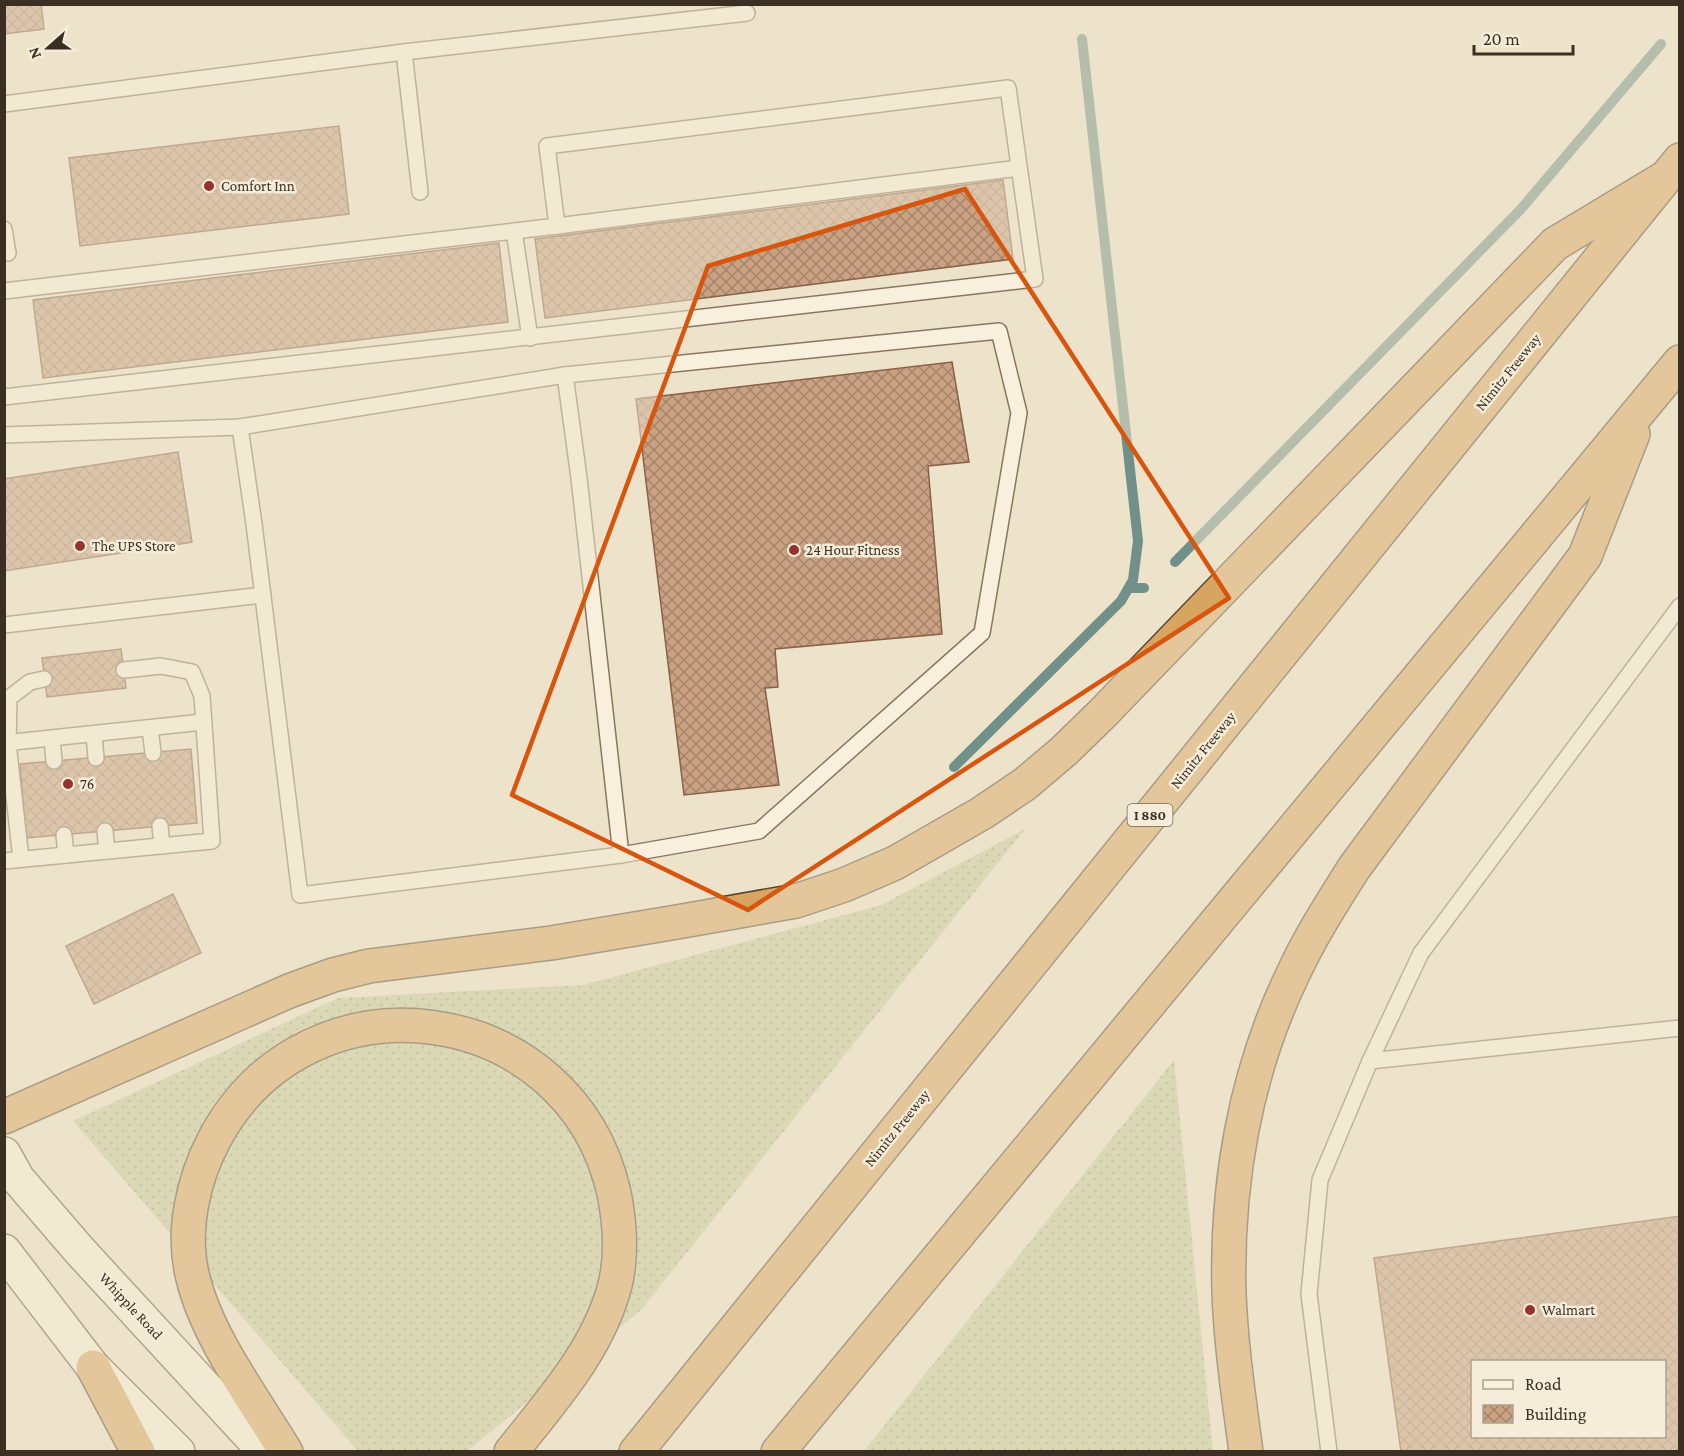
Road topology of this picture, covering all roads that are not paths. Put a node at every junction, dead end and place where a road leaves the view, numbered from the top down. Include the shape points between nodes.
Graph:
1 (747, 13) dead end
2 (404, 52) junction
3 (4, 104) edge
4 (1019, 168) junction
5 (1671, 170) edge
6 (420, 192) dead end
7 (557, 226) junction
8 (4, 229) edge
9 (514, 231) junction
10 (8, 253) dead end
11 (4, 291) edge
12 (530, 338) junction
13 (1680, 362) edge
14 (565, 375) junction
15 (4, 397) edge
16 (1645, 405) junction
17 (240, 427) junction
18 (4, 435) edge
19 (263, 595) junction
20 (1680, 606) edge
21 (4, 626) edge
22 (124, 670) dead end
23 (44, 679) dead end
24 (203, 722) junction
25 (150, 728) junction
26 (94, 734) junction
27 (52, 738) junction
28 (6, 743) edge
29 (153, 753) dead end
30 (96, 758) dead end
31 (54, 761) dead end
32 (160, 826) dead end
33 (105, 831) dead end
34 (64, 835) dead end
35 (162, 846) junction
36 (107, 851) junction
37 (66, 855) junction
38 (621, 855) junction
39 (21, 860) junction
40 (4, 861) edge
41 (1680, 1028) edge
42 (1370, 1061) junction
43 (4, 1117) edge
44 (4, 1154) edge
45 (4, 1251) edge
46 (93, 1367) junction
47 (138, 1452) edge
48 (178, 1452) edge
49 (265, 1452) edge
50 (285, 1452) edge
51 (511, 1452) edge
52 (636, 1452) edge
53 (778, 1452) edge
54 (1246, 1452) edge
55 (1329, 1452) edge

1 - 2 lane
2 - 3 lane
2 - 6 lane
4 - 7 lane
4 - 7 lane via 1008,88 547,146
4 - 12 lane via 1035,279
5 - 43 highway via 1555,244 1064,751 1025,783 939,839 875,872 796,901 551,943 369,966 333,975
5 - 52 highway, Nimitz Freeway / I 880
7 - 9 lane
8 - 10 lane
9 - 11 lane
9 - 12 lane
12 - 15 lane
13 - 16 highway
14 - 17 lane
14 - 38 lane
14 - 38 lane via 999,331 1019,412 982,633 759,831
16 - 53 highway
16 - 54 highway via 1585,556 1353,868 1292,975 1270,1029 1236,1158 1229,1229 1229,1295
17 - 18 lane
17 - 19 lane
19 - 21 lane
19 - 38 lane via 300,895
20 - 42 lane via 1421,953
22 - 24 lane via 161,666 192,672 202,696
23 - 28 lane via 30,682 9,698
24 - 25 lane
24 - 35 lane via 212,841
25 - 26 lane
25 - 29 lane
26 - 27 lane
26 - 30 lane
27 - 28 lane
27 - 31 lane
28 - 39 lane
32 - 35 lane
33 - 36 lane
34 - 37 lane
35 - 36 lane
36 - 37 lane
37 - 39 lane
39 - 40 lane
41 - 42 lane
42 - 55 lane via 1320,1180 1309,1294
44 - 49 main road, Whipple Road via 18,1179 80,1251
45 - 46 main road
46 - 47 highway
46 - 48 main road
50 - 51 highway via 202,1310 192,1275 188,1235 204,1158 244,1097 270,1071 302,1050 334,1036 408,1025 445,1028 484,1040 549,1079 575,1106 608,1169 620,1245 615,1283 603,1322 585,1355

